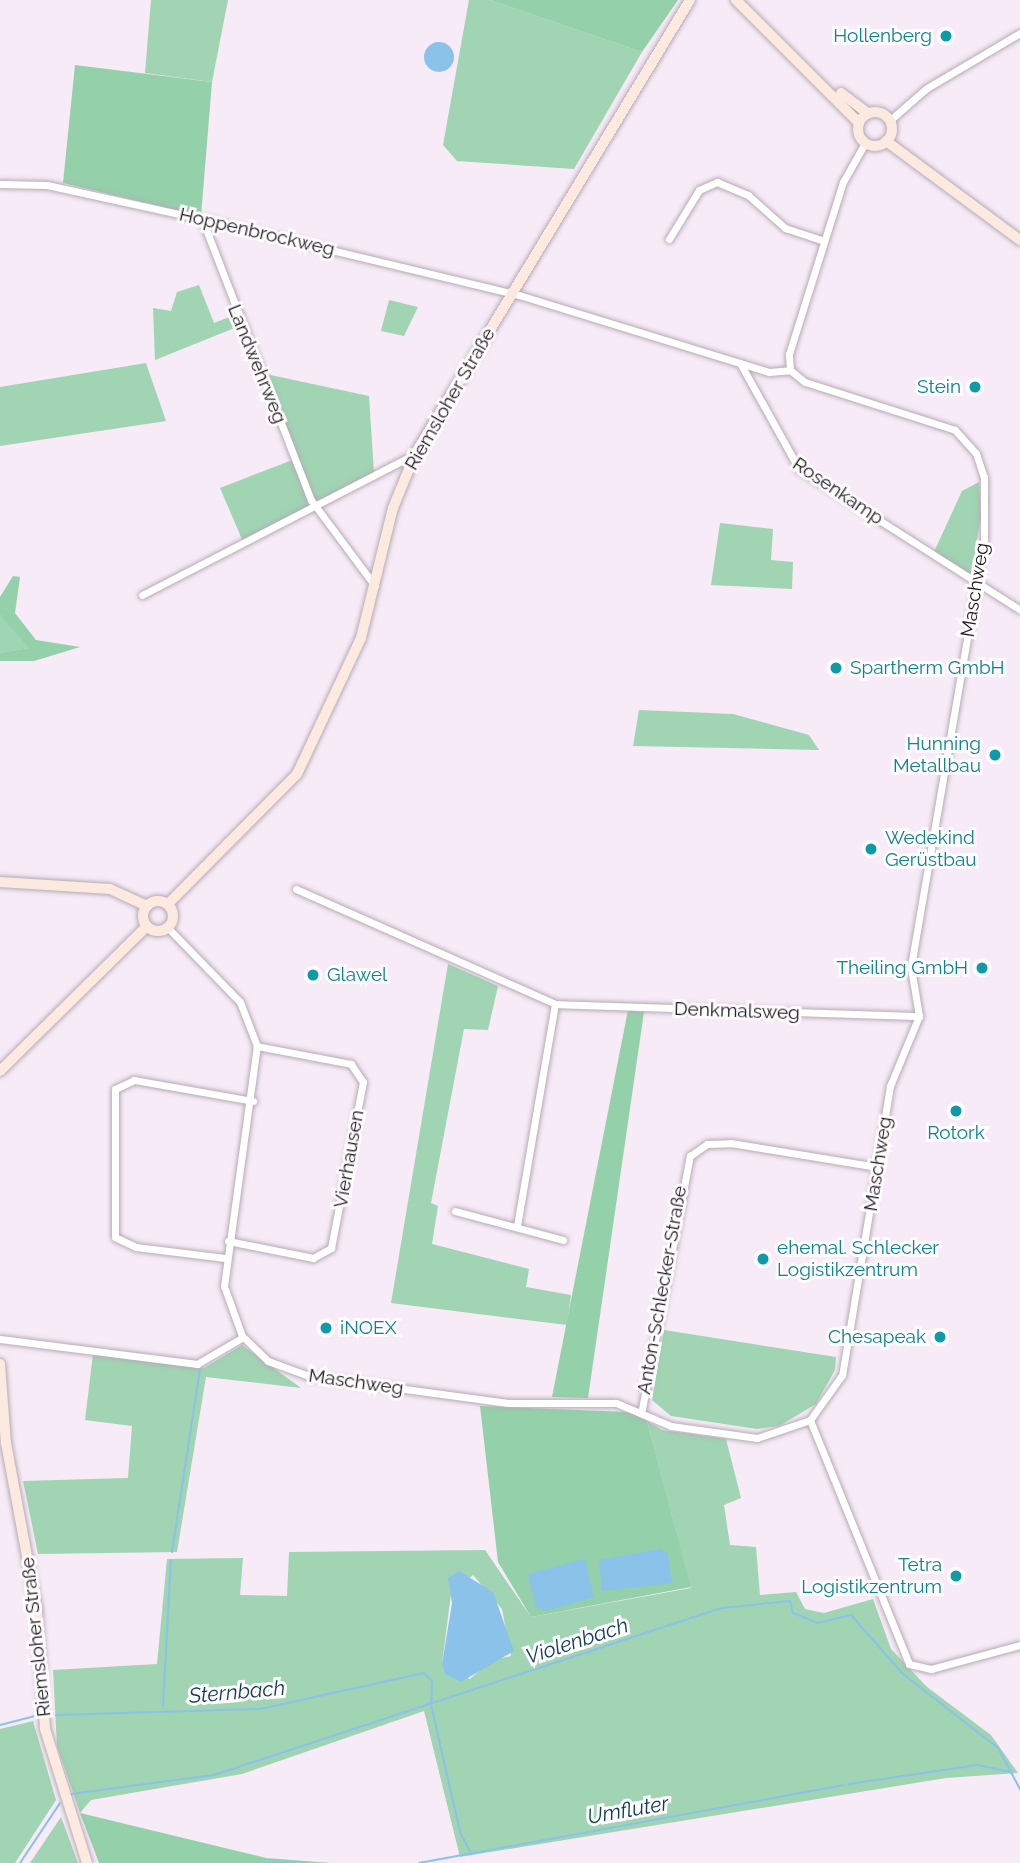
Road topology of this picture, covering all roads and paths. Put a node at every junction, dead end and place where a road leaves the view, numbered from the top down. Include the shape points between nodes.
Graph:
1 (690, 0) edge
2 (736, 0) edge
3 (746, 0) edge
4 (1020, 33) edge
5 (868, 113) junction
6 (889, 121) junction
7 (859, 123) junction
8 (886, 141) junction
9 (865, 143) junction
10 (0, 184) edge
11 (202, 219) junction
12 (669, 239) dead end
13 (1020, 240) edge
14 (824, 241) junction
15 (512, 293) junction
16 (740, 363) junction
17 (790, 370) junction
18 (415, 454) junction
19 (314, 507) junction
20 (977, 582) junction
21 (375, 586) junction
22 (142, 595) dead end
23 (1020, 610) edge
24 (0, 882) edge
25 (296, 889) dead end
26 (168, 904) junction
27 (147, 906) junction
28 (147, 926) junction
29 (168, 928) junction
30 (555, 1004) junction
31 (919, 1016) junction
32 (257, 1046) junction
33 (0, 1071) edge
34 (253, 1101) junction
35 (877, 1167) junction
36 (455, 1211) dead end
37 (517, 1226) junction
38 (563, 1240) dead end
39 (228, 1241) junction
40 (225, 1258) junction
41 (243, 1337) junction
42 (0, 1339) edge
43 (0, 1364) edge
44 (642, 1409) junction
45 (810, 1420) junction
46 (1020, 1645) edge
47 (87, 1863) edge

1 - 15 main road, Riemsloher Straße
2 - 7 main road
3 - 5 main road
4 - 6 street via 927,88
5 - 6 main road
5 - 7 main road
6 - 8 main road
7 - 9 main road
8 - 9 main road
8 - 13 main road
9 - 14 street via 847,171
10 - 11 street, Hoppenbrockweg via 47,185
11 - 15 street, Hoppenbrockweg
11 - 19 street, Landwehrweg
12 - 14 street via 699,190 717,182 748,195 785,228
14 - 17 street
15 - 16 street, Maschweg
15 - 18 main road, Riemsloher Straße
16 - 17 street, Maschweg
16 - 20 street, Rosenkamp via 790,461
17 - 20 street, Maschweg via 805,382 955,430 967,440 988,503
18 - 19 street
18 - 21 main road, Riemsloher Straße via 393,508
19 - 21 street, Landwehrweg
19 - 22 street
20 - 23 street, Rosenkamp
20 - 31 street, Maschweg via 911,968
21 - 26 main road, Riemsloher Straße via 352,662 298,774
24 - 27 main road via 110,889
25 - 30 street, Denkmalsweg
26 - 27 main road
26 - 29 main road via 173,916
27 - 28 main road
28 - 29 main road
28 - 33 main road
29 - 32 street, Maschweg via 240,1002
30 - 31 street, Denkmalsweg
30 - 37 street
31 - 35 street, Maschweg via 890,1086
32 - 34 street, Maschweg
32 - 39 street, Vierhausen via 351,1064 363,1082 331,1248 313,1258
34 - 39 street, Maschweg
34 - 40 street via 134,1080 115,1089 115,1237 136,1247
35 - 44 street, Anton-Schlecker-Straße via 731,1143 707,1144 690,1156
35 - 45 street, Maschweg via 842,1375
36 - 37 street
37 - 38 street
39 - 40 street, Maschweg
40 - 41 street, Maschweg via 226,1299
41 - 42 street via 198,1364
41 - 44 street, Maschweg via 268,1362 309,1376 508,1403
43 - 47 main road, Riemsloher Straße via 6,1443 34,1584 46,1739
44 - 45 street, Maschweg via 671,1426 757,1438
45 - 46 street via 909,1664 931,1669

